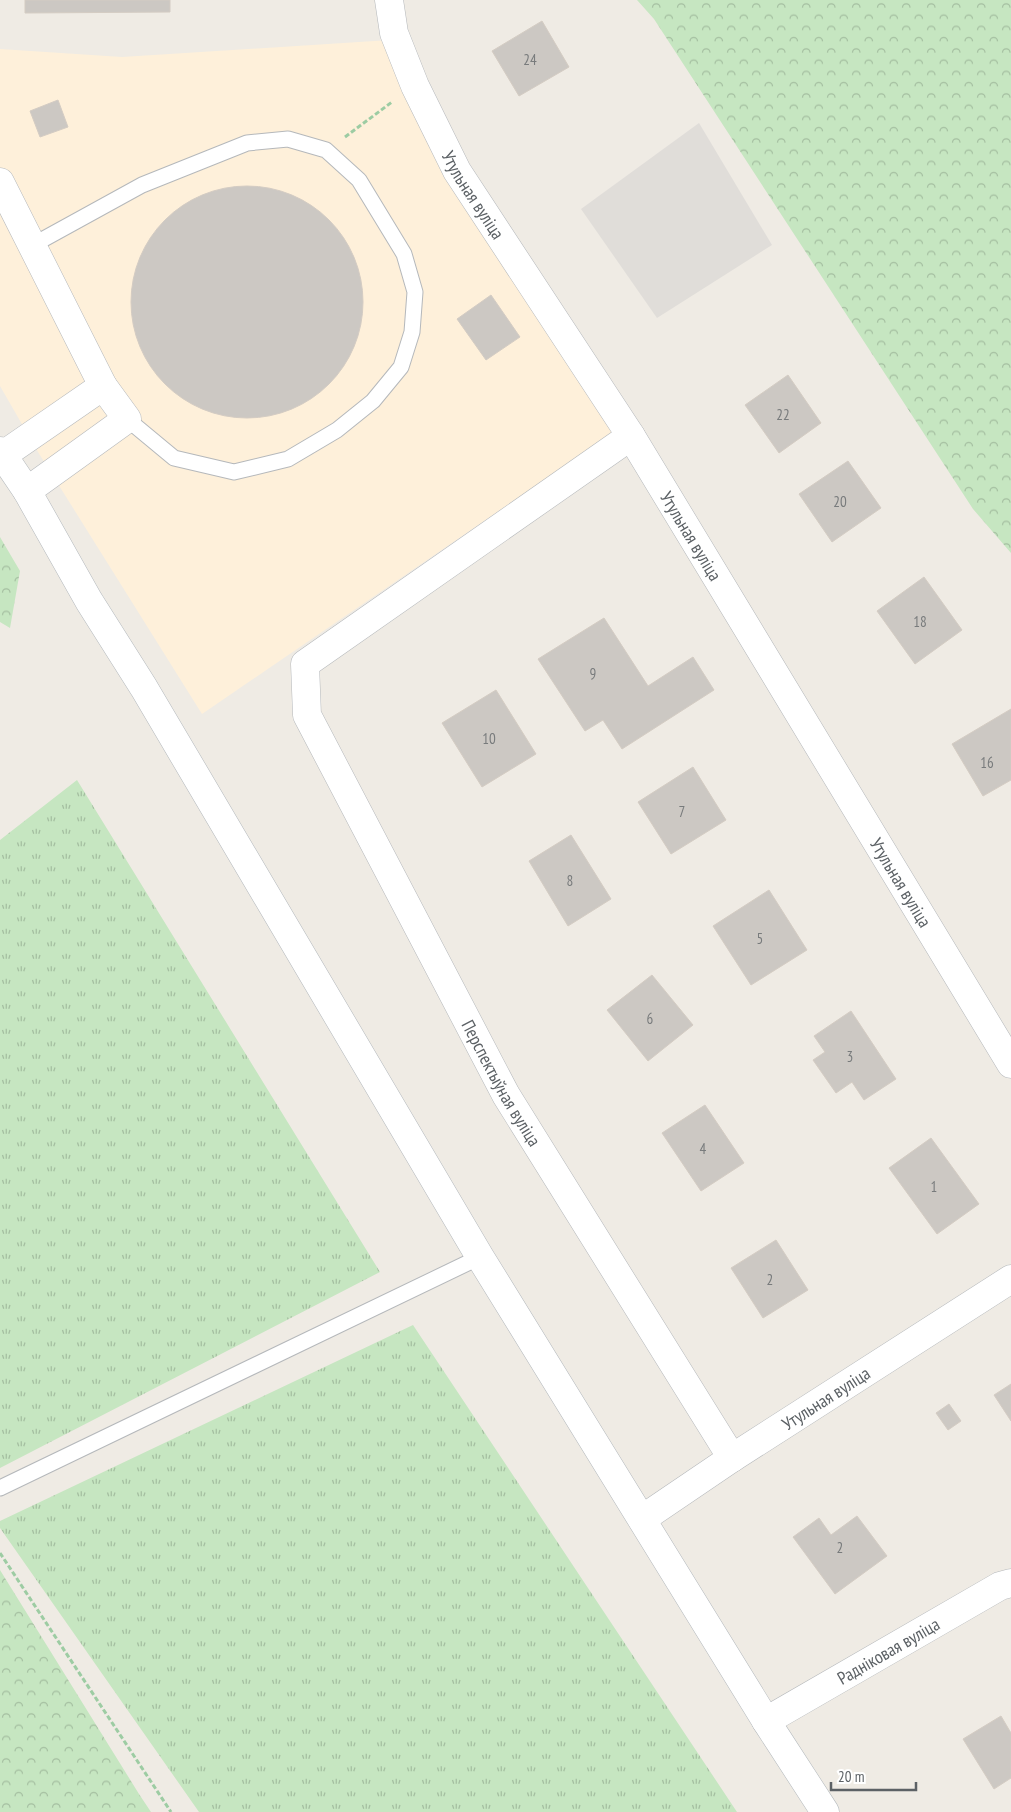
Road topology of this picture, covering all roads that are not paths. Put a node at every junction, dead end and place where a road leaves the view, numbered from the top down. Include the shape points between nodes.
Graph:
1 (389, 0) edge
2 (0, 182) edge
3 (31, 246) junction
4 (103, 386) junction
5 (127, 419) junction
6 (631, 436) junction
7 (1, 453) edge
8 (27, 491) junction
9 (1011, 1064) edge
10 (480, 1257) junction
11 (1011, 1279) edge
12 (732, 1458) junction
13 (0, 1488) edge
14 (642, 1519) junction
15 (1011, 1583) edge
16 (766, 1722) junction
17 (825, 1812) edge

1 - 6 street, Утульная вуліца via 394,33 414,86 457,171
2 - 3 street
3 - 4 street
3 - 5 lane via 142,185 247,143 288,139 326,150 359,180 404,254 415,292 412,332 401,367 373,400 337,430 288,459 234,472 174,458
4 - 5 street
4 - 7 street
5 - 8 street
6 - 9 street, Утульная вуліца
6 - 12 street, Перспектыўная вуліца via 305,664 307,715 506,1095
7 - 8 street
8 - 10 street via 89,601 144,688
10 - 13 lane
10 - 14 street
11 - 12 street, Утульная вуліца
12 - 14 street, Утульная вуліца
14 - 16 street
15 - 16 street, Радніковая вуліца via 1000,1586
16 - 17 street

